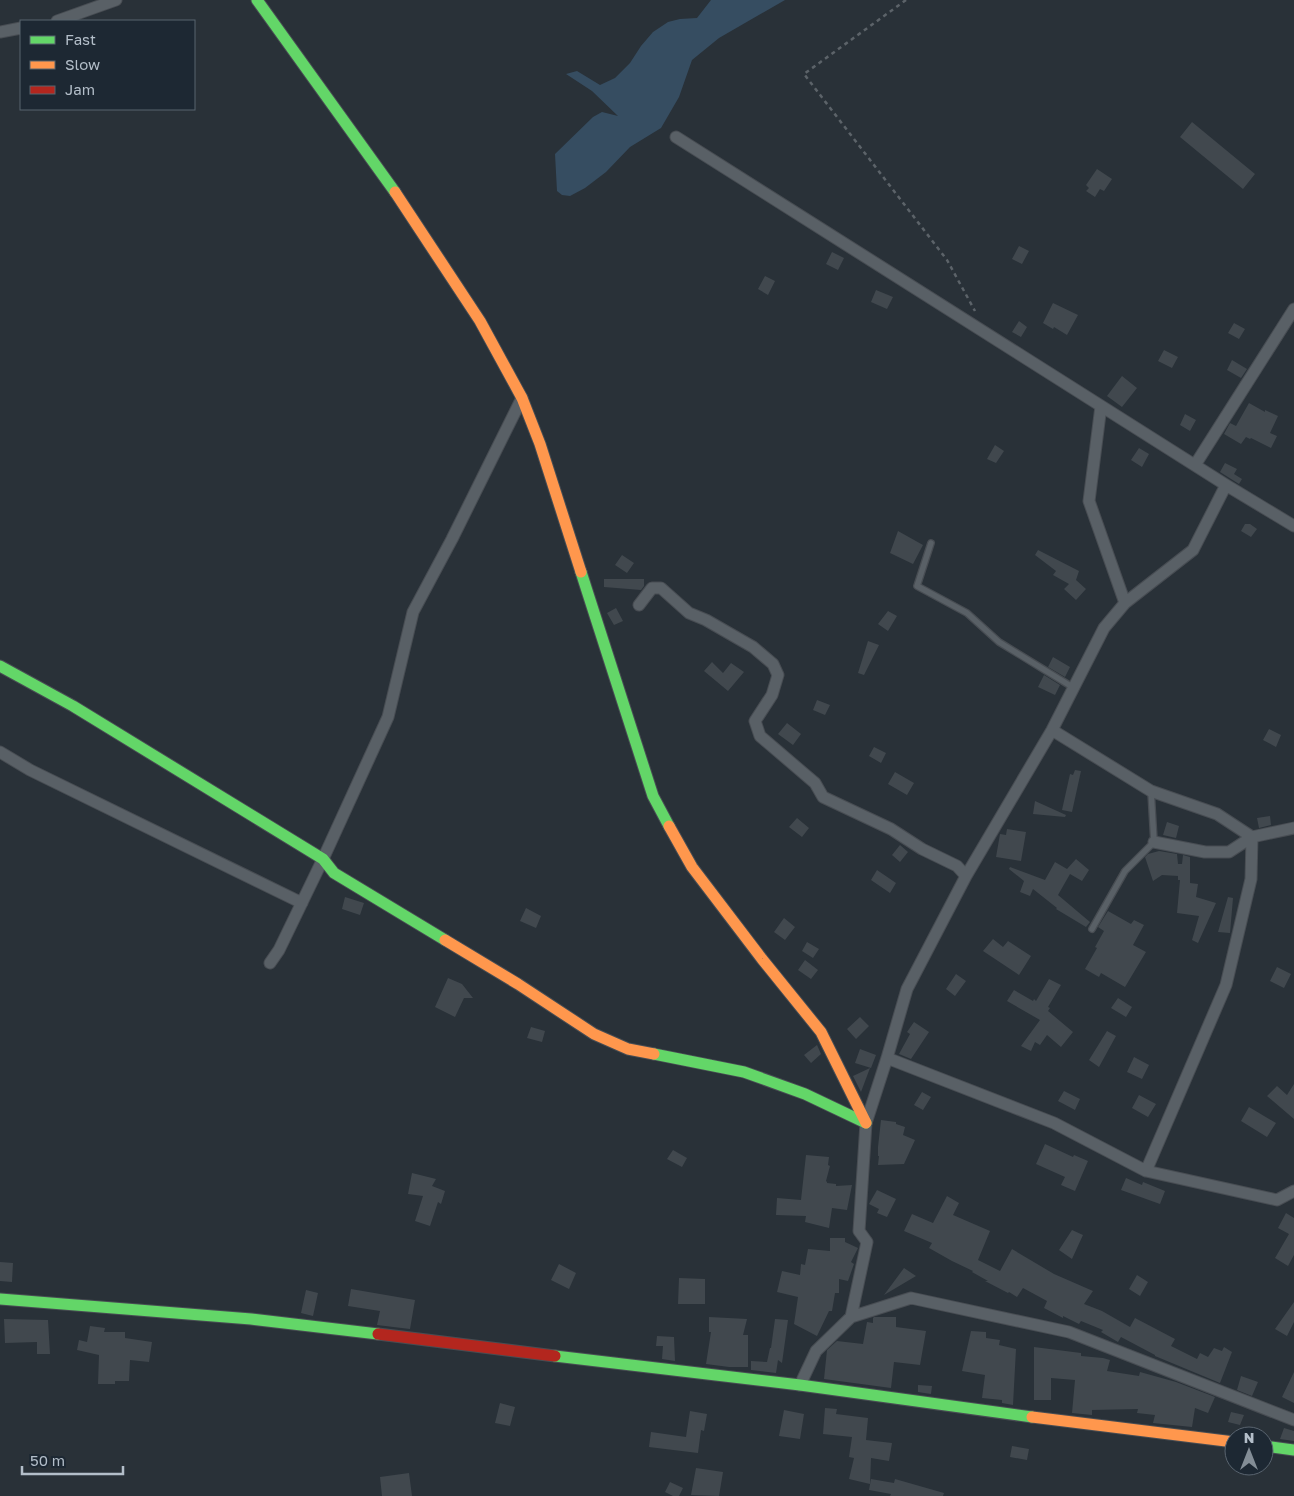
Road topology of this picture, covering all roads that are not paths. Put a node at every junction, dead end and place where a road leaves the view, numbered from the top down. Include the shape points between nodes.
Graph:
1 (116, 0) edge
2 (257, 0) edge
3 (60, 20) edge
4 (20, 28) edge
5 (0, 32) edge
6 (676, 137) dead end
7 (1294, 309) edge
8 (522, 398) junction
9 (1102, 406) junction
10 (1195, 466) junction
11 (1226, 485) junction
12 (1294, 526) edge
13 (931, 543) dead end
14 (1125, 603) junction
15 (639, 605) dead end
16 (0, 666) edge
17 (1074, 688) junction
18 (1052, 730) junction
19 (0, 752) edge
20 (1151, 791) junction
21 (1294, 828) edge
22 (1252, 837) junction
23 (1154, 842) junction
24 (323, 858) junction
25 (966, 876) junction
26 (302, 903) junction
27 (1092, 929) dead end
28 (270, 963) dead end
29 (887, 1058) junction
30 (866, 1124) junction
31 (1146, 1171) junction
32 (1294, 1191) edge
33 (0, 1299) edge
34 (851, 1317) junction
35 (800, 1385) junction
36 (1294, 1420) edge
37 (1224, 1441) edge
38 (1274, 1447) edge
39 (1294, 1450) edge

1 - 3 street
2 - 8 street via 395,191 480,321
4 - 5 street
6 - 9 street
7 - 10 street
8 - 24 street via 413,612 388,717
8 - 30 street via 540,444 653,796 692,867 822,1032
9 - 10 street
9 - 14 street via 1089,501
10 - 11 street
11 - 12 street
11 - 14 street via 1193,550
13 - 17 lane via 917,586 967,613 999,642
14 - 17 street via 1104,628
15 - 25 street via 652,588 661,588 689,613 753,647 773,664 778,675 772,695 755,722 760,736 815,783 823,797 891,829 957,866
16 - 24 street
17 - 18 street
18 - 20 street
18 - 25 street
19 - 26 street via 30,770
20 - 22 street via 1217,814
20 - 23 lane
21 - 22 street
22 - 23 street via 1229,852 1205,852
22 - 31 street via 1251,879 1226,985
23 - 27 lane via 1125,871
24 - 26 street
24 - 30 street via 334,873 594,1034 628,1049 744,1072 805,1094
25 - 29 street via 907,989
26 - 28 street via 280,950
29 - 30 street
29 - 31 street via 1054,1123
30 - 34 street via 858,1231 867,1242
31 - 32 street via 1278,1200
33 - 35 street via 251,1319
34 - 35 street via 816,1351
34 - 36 street via 911,1298 1069,1332
35 - 37 street
38 - 39 street

